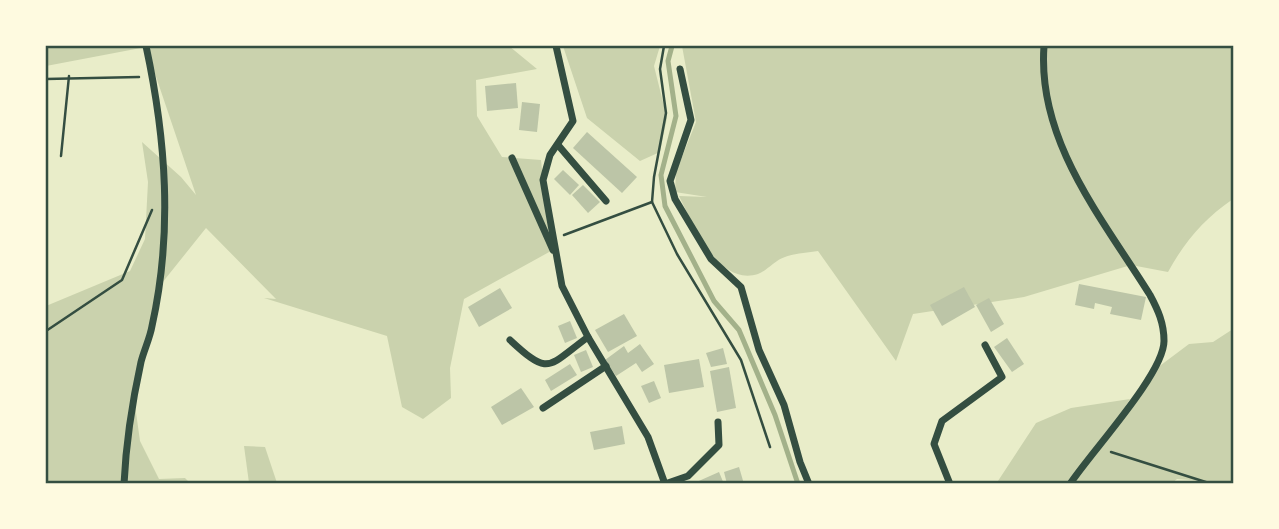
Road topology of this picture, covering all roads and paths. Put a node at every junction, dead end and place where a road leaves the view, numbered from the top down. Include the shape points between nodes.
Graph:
1 (146, 46) edge
2 (556, 46) edge
3 (1044, 46) edge
4 (680, 69) dead end
5 (69, 76) junction
6 (153, 77) junction
7 (46, 79) edge
8 (558, 145) junction
9 (61, 156) dead end
10 (512, 158) dead end
11 (606, 201) dead end
12 (652, 202) dead end
13 (155, 204) dead end
14 (554, 239) junction
15 (556, 256) junction
16 (46, 331) edge
17 (589, 337) junction
18 (510, 340) dead end
19 (985, 345) dead end
20 (606, 366) junction
21 (543, 408) dead end
22 (718, 422) dead end
23 (1097, 449) junction
24 (124, 484) edge
25 (809, 484) edge
26 (950, 484) edge
27 (1070, 484) edge
28 (1212, 484) edge

1 - 6 street
2 - 8 street via 573,121
3 - 23 street via 1042,74 1063,153 1161,317 1164,343 1157,368
4 - 25 street via 691,120 670,181 710,260 741,287
5 - 6 path
5 - 7 path
5 - 9 path
6 - 24 street via 166,183 164,241 152,327 126,440
8 - 11 street
8 - 14 street via 543,180
10 - 15 street
12 - 14 path
13 - 16 path via 122,280
14 - 15 street
15 - 17 street via 562,286
17 - 18 street via 549,365 536,364
17 - 20 street
19 - 26 street via 1002,377 942,421 934,444
20 - 21 street
20 - 22 street via 648,437 665,484 688,476 719,445
23 - 27 street
23 - 28 path

